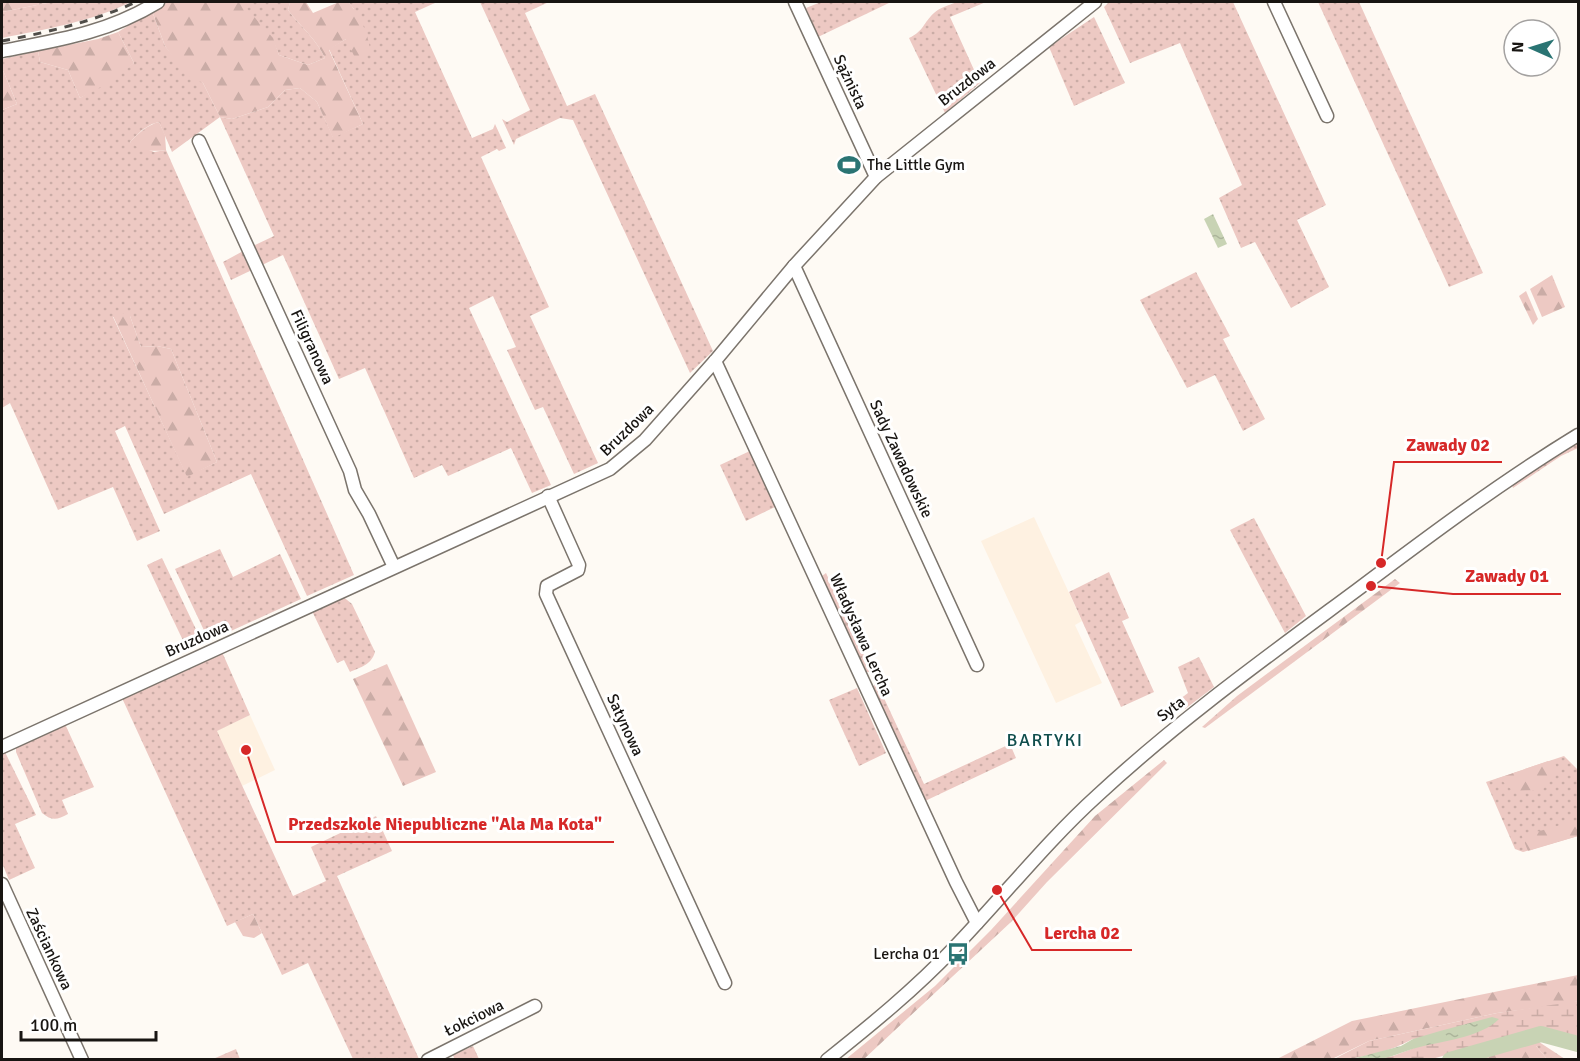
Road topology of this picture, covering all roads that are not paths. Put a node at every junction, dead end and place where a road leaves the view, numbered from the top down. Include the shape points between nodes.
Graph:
1 (158, 2) edge
2 (795, 2) edge
3 (1095, 2) edge
4 (1274, 2) edge
5 (2, 51) edge
6 (1328, 116) dead end
7 (199, 141) dead end
8 (876, 177) junction
9 (794, 266) junction
10 (715, 361) junction
11 (1578, 435) edge
12 (548, 496) junction
13 (394, 567) junction
14 (977, 665) dead end
15 (2, 747) edge
16 (2, 884) edge
17 (977, 923) junction
18 (725, 983) dead end
19 (535, 1006) dead end
20 (82, 1059) edge
21 (428, 1059) edge
22 (827, 1059) edge

1 - 5 street via 105,28
2 - 8 street, Sążnista
3 - 8 street, Bruzdowa
4 - 6 street
7 - 13 street, Filigranowa via 350,471 355,490
8 - 9 street, Bruzdowa
9 - 10 street, Bruzdowa
9 - 14 street, Sady Zawadowskie
10 - 12 street, Bruzdowa via 620,463
10 - 17 street, Władysława Lercha
11 - 17 street, Syta via 1431,534 1164,735 1073,819
12 - 13 street, Bruzdowa
12 - 18 street, Satynowa via 579,565 578,570 547,586 546,594
13 - 15 street, Bruzdowa
16 - 20 street, Zaściankowa
17 - 22 street, Syta via 923,978
19 - 21 street, Łokciowa

